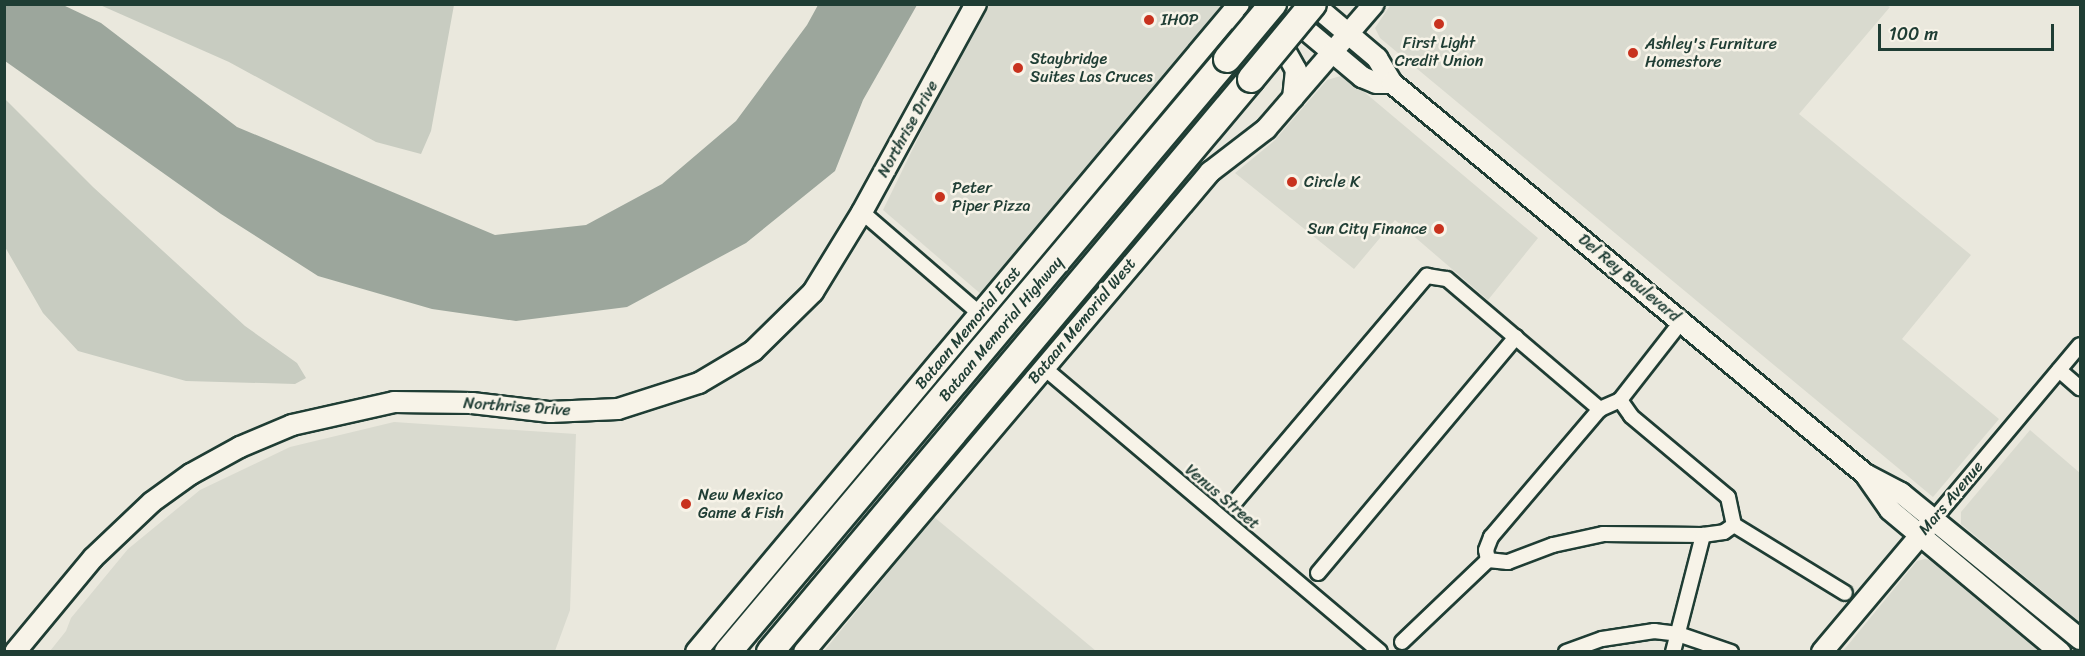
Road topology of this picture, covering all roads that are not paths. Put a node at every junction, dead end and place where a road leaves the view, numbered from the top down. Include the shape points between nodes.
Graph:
1 (976, 4) edge
2 (1239, 4) edge
3 (1274, 4) edge
4 (1313, 4) edge
5 (1374, 4) edge
6 (1220, 29) junction
7 (1350, 34) junction
8 (1335, 54) junction
9 (1392, 83) junction
10 (1293, 98) junction
11 (862, 212) junction
12 (980, 314) junction
13 (1681, 322) junction
14 (1516, 337) junction
15 (2080, 345) edge
16 (1043, 367) junction
17 (2059, 370) junction
18 (2080, 388) edge
19 (1620, 400) junction
20 (1600, 409) junction
21 (1865, 474) junction
22 (1235, 502) dead end
23 (1934, 519) junction
24 (1734, 525) junction
25 (1703, 535) junction
26 (1920, 535) junction
27 (1488, 560) junction
28 (1318, 573) dead end
29 (1845, 593) dead end
30 (1678, 634) junction
31 (2080, 639) edge
32 (1402, 642) dead end
33 (15, 651) edge
34 (696, 651) edge
35 (728, 651) edge
36 (770, 651) edge
37 (804, 651) edge
38 (1380, 651) edge
39 (1566, 651) edge
40 (1673, 651) edge
41 (1731, 651) edge
42 (1822, 651) edge
43 (2060, 651) edge

1 - 11 main road, Northrise Drive
2 - 6 main road, Bataan Memorial East
3 - 8 main road, Del Rey Boulevard
3 - 35 highway, Bataan Memorial Highway, bridge
4 - 7 main road, Del Rey Boulevard
4 - 36 highway, Bataan Memorial Highway, bridge
5 - 7 main road, Bataan Memorial West
6 - 10 main road via 1240,25 1257,30 1286,52 1296,70
6 - 12 main road, Bataan Memorial East
7 - 8 main road, Bataan Memorial West
7 - 9 main road, Del Rey Boulevard via 1382,63
8 - 9 main road, Del Rey Boulevard via 1369,81
8 - 10 main road, Bataan Memorial West
9 - 13 main road, Del Rey Boulevard
10 - 16 main road, Bataan Memorial West via 1266,129 1210,172
11 - 12 street
11 - 33 main road, Northrise Drive via 813,292 784,324 726,369 676,393 618,409 578,412 472,403 394,402 292,425 240,447 191,474 115,535
12 - 34 main road, Bataan Memorial East
13 - 19 street
13 - 21 main road, Del Rey Boulevard
14 - 20 street
14 - 22 street via 1447,279 1427,276
14 - 28 street
15 - 17 street, Mars Avenue
16 - 37 main road, Bataan Memorial West
16 - 38 street, Venus Street
17 - 18 street
17 - 23 street, Mars Avenue
19 - 20 street
19 - 24 street via 1631,416 1728,497
20 - 27 street via 1491,537 1486,550
21 - 23 main road, Del Rey Boulevard via 1901,492
21 - 26 main road, Del Rey Boulevard via 1890,510
23 - 26 main road, Mars Avenue
23 - 31 main road, Del Rey Boulevard
24 - 25 street via 1724,532
24 - 29 street
25 - 27 street via 1602,534 1552,545 1508,562
25 - 30 street
26 - 42 main road, Mars Avenue
26 - 43 main road, Del Rey Boulevard
27 - 32 street
30 - 39 street via 1629,633
30 - 40 street
30 - 41 street

